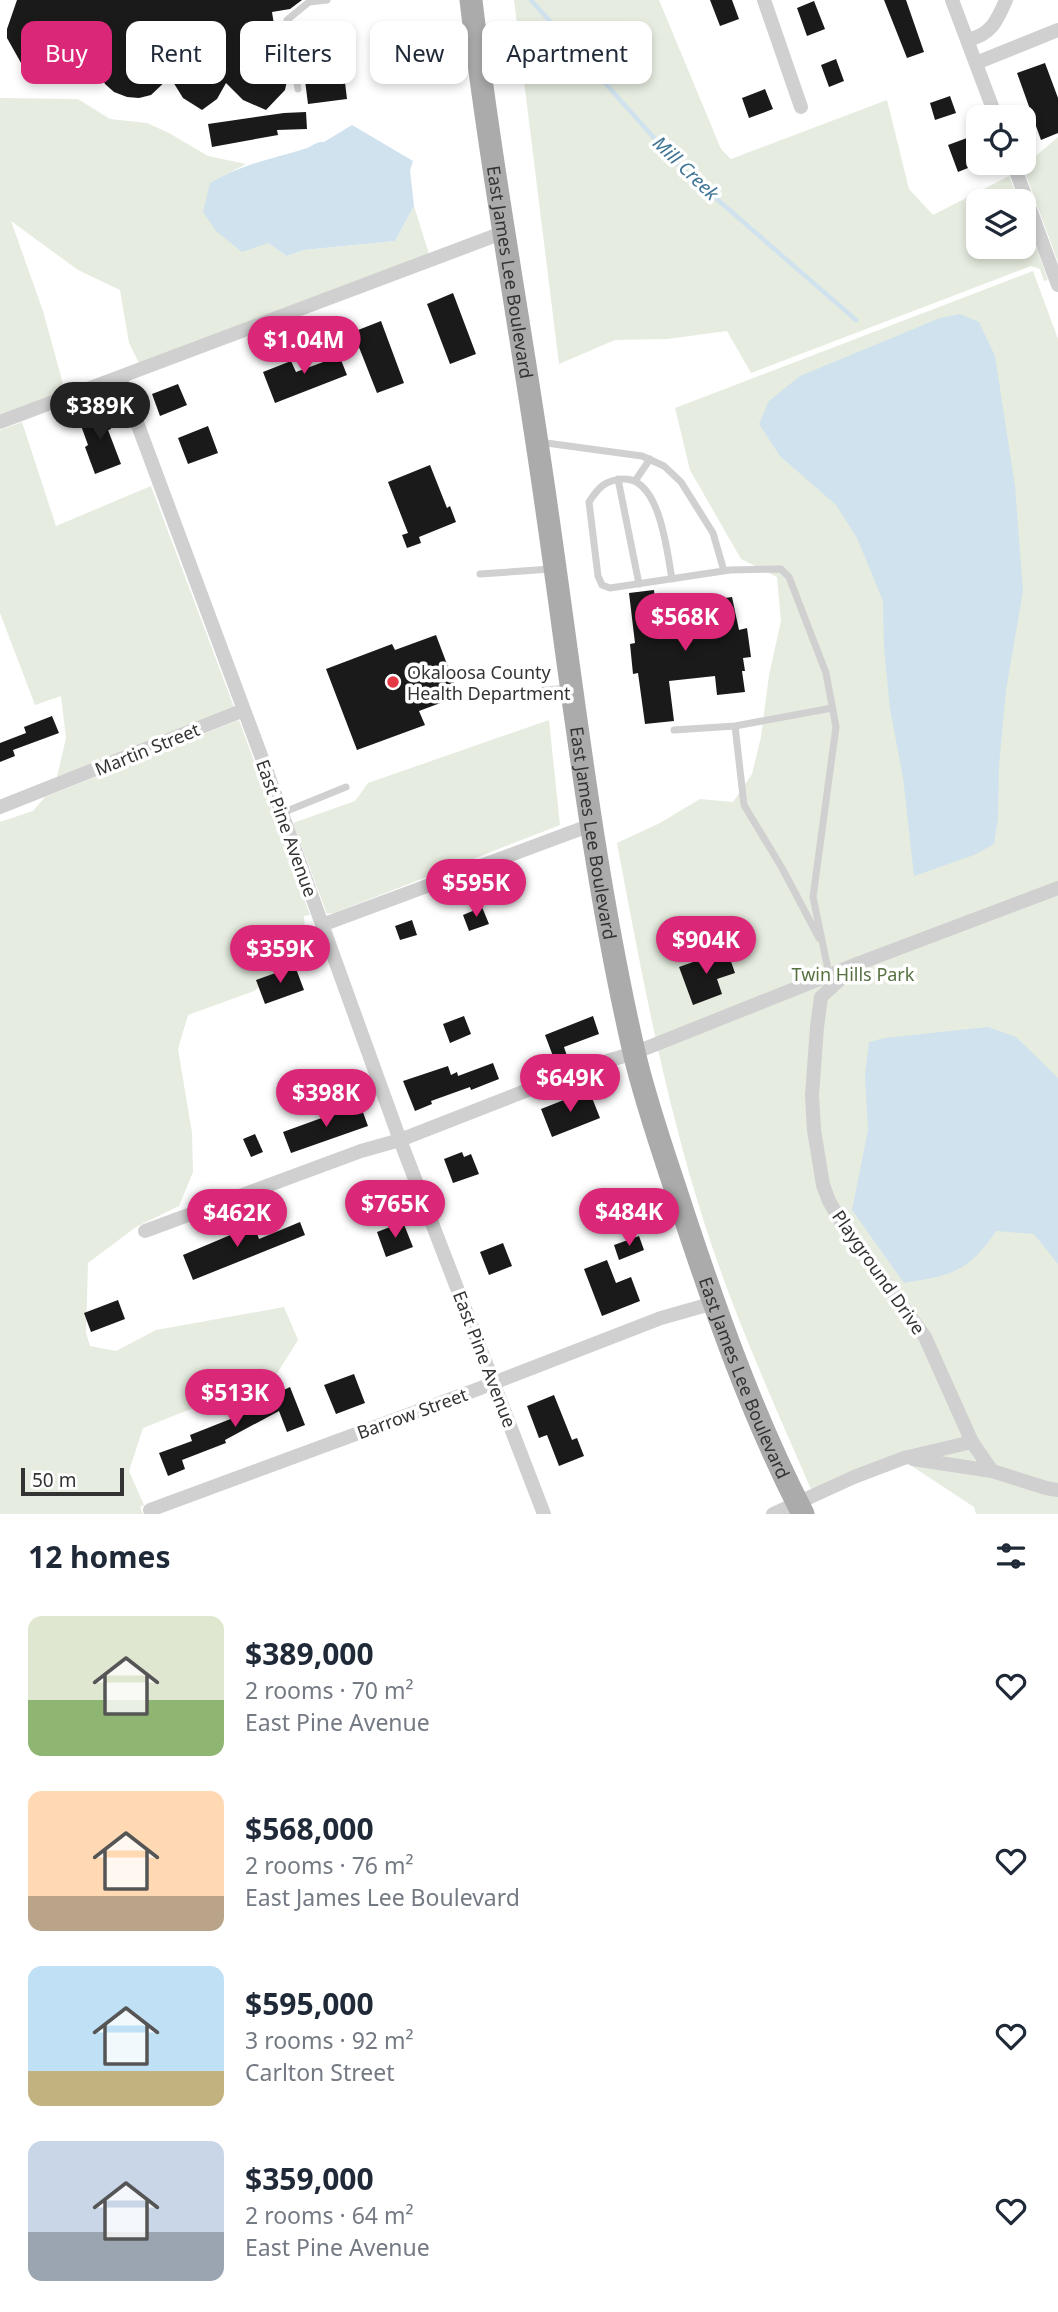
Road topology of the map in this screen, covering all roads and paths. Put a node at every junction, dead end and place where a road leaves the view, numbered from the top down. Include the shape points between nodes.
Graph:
1 (327, 0) edge
2 (471, 0) edge
3 (764, 0) edge
4 (952, 0) edge
5 (1006, 0) edge
6 (301, 4) edge
7 (1058, 30) edge
8 (971, 39) junction
9 (976, 63) junction
10 (298, 89) dead end
11 (992, 105) edge
12 (801, 107) dead end
13 (1017, 175) edge
14 (502, 233) junction
15 (1058, 285) edge
16 (120, 377) junction
17 (0, 422) edge
18 (537, 442) junction
19 (650, 459) junction
20 (618, 479) junction
21 (635, 481) junction
22 (555, 569) junction
23 (724, 571) junction
24 (480, 574) dead end
25 (672, 579) junction
26 (639, 584) junction
27 (573, 688) junction
28 (494, 694) dead end
29 (832, 708) junction
30 (244, 710) junction
31 (735, 726) junction
32 (674, 730) dead end
33 (346, 787) dead end
34 (0, 807) edge
35 (281, 813) junction
36 (591, 825) junction
37 (1058, 888) edge
38 (322, 925) junction
39 (824, 948) junction
40 (857, 964) junction
41 (830, 975) junction
42 (634, 1053) junction
43 (400, 1140) junction
44 (145, 1231) dead end
45 (714, 1303) junction
46 (495, 1382) junction
47 (972, 1442) junction
48 (904, 1458) junction
49 (992, 1471) junction
50 (1058, 1490) edge
51 (800, 1509) edge
52 (150, 1510) dead end
53 (544, 1514) edge
54 (774, 1514) edge

1 - 6 lane
2 - 14 main road, East James Lee Boulevard
3 - 12 street
4 - 8 street
5 - 8 street via 994,27
6 - 10 lane via 287,20
7 - 9 street
8 - 9 street
9 - 11 street
13 - 15 street
14 - 16 street
14 - 18 main road, East James Lee Boulevard
16 - 17 street
16 - 30 street, East Pine Avenue
18 - 19 lane
18 - 22 main road, East James Lee Boulevard
19 - 21 lane
19 - 23 lane via 681,482 713,533
20 - 21 lane
20 - 26 lane
20 - 26 lane via 600,487 589,502 598,576 602,585 610,588
21 - 25 lane via 660,516
22 - 24 lane
22 - 27 main road, East James Lee Boulevard
23 - 25 lane
23 - 29 lane via 781,569 789,577 826,673
25 - 26 lane
27 - 28 lane
27 - 36 main road, East James Lee Boulevard
29 - 31 lane
29 - 39 lane via 836,727 813,897
30 - 34 street, Martin Street
30 - 35 street, East Pine Avenue
31 - 32 lane
31 - 39 lane via 744,806
33 - 35 lane
35 - 38 street, East Pine Avenue
36 - 38 street
36 - 42 main road, East James Lee Boulevard
37 - 40 street
38 - 43 street, East Pine Avenue
39 - 41 lane
40 - 41 street
40 - 47 street, Playground Drive via 821,997 812,1095 823,1185 846,1230 925,1337
41 - 42 street
42 - 43 street
42 - 45 main road, East James Lee Boulevard
43 - 44 street
43 - 46 street, East Pine Avenue
45 - 46 street, Barrow Street via 661,1318
45 - 51 main road, East James Lee Boulevard
46 - 52 street, Barrow Street
46 - 53 street, East Pine Avenue
47 - 48 street
47 - 49 street, Playground Drive
48 - 49 street
48 - 51 street via 854,1477
49 - 50 street
51 - 54 street

